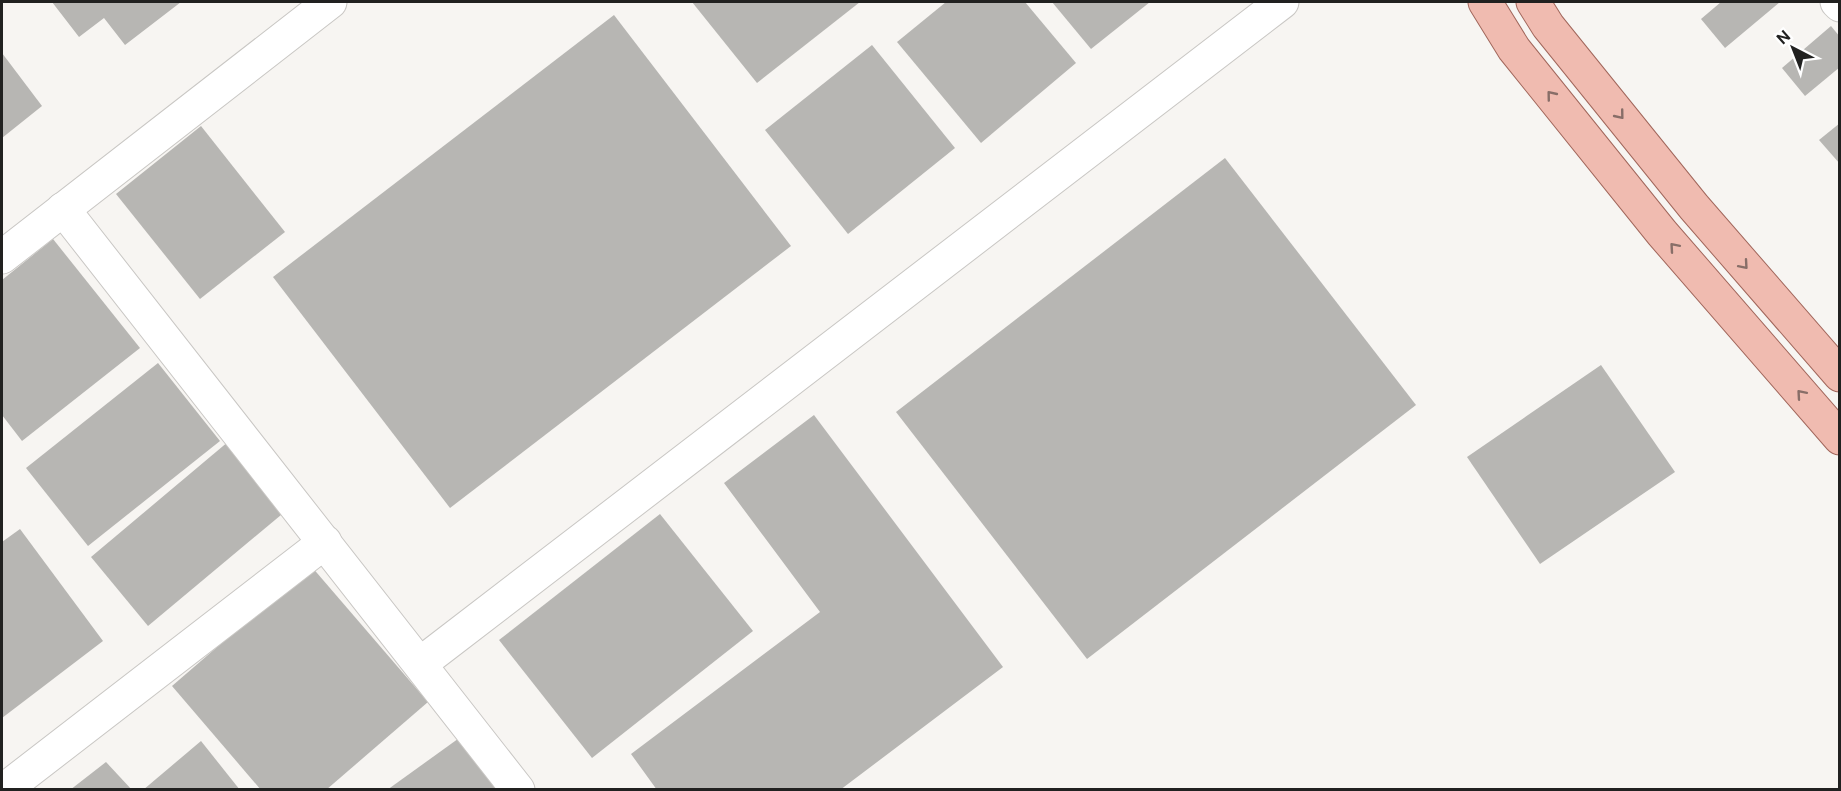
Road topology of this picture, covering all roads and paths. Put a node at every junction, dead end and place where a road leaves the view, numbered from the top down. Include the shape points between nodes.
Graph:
1 (330, 2) edge
2 (1282, 2) edge
3 (1485, 2) edge
4 (1533, 2) edge
5 (63, 209) junction
6 (2, 257) edge
7 (1839, 375) edge
8 (1839, 438) edge
9 (325, 542) junction
10 (420, 664) junction
11 (4, 789) edge
12 (518, 789) edge

1 - 5 street
2 - 10 street
8 -> 3 main road via 1662,233 1514,50
4 -> 7 main road via 1548,26 1694,207
5 - 6 street
5 - 9 street
9 - 10 street
9 - 11 street
10 - 12 street

